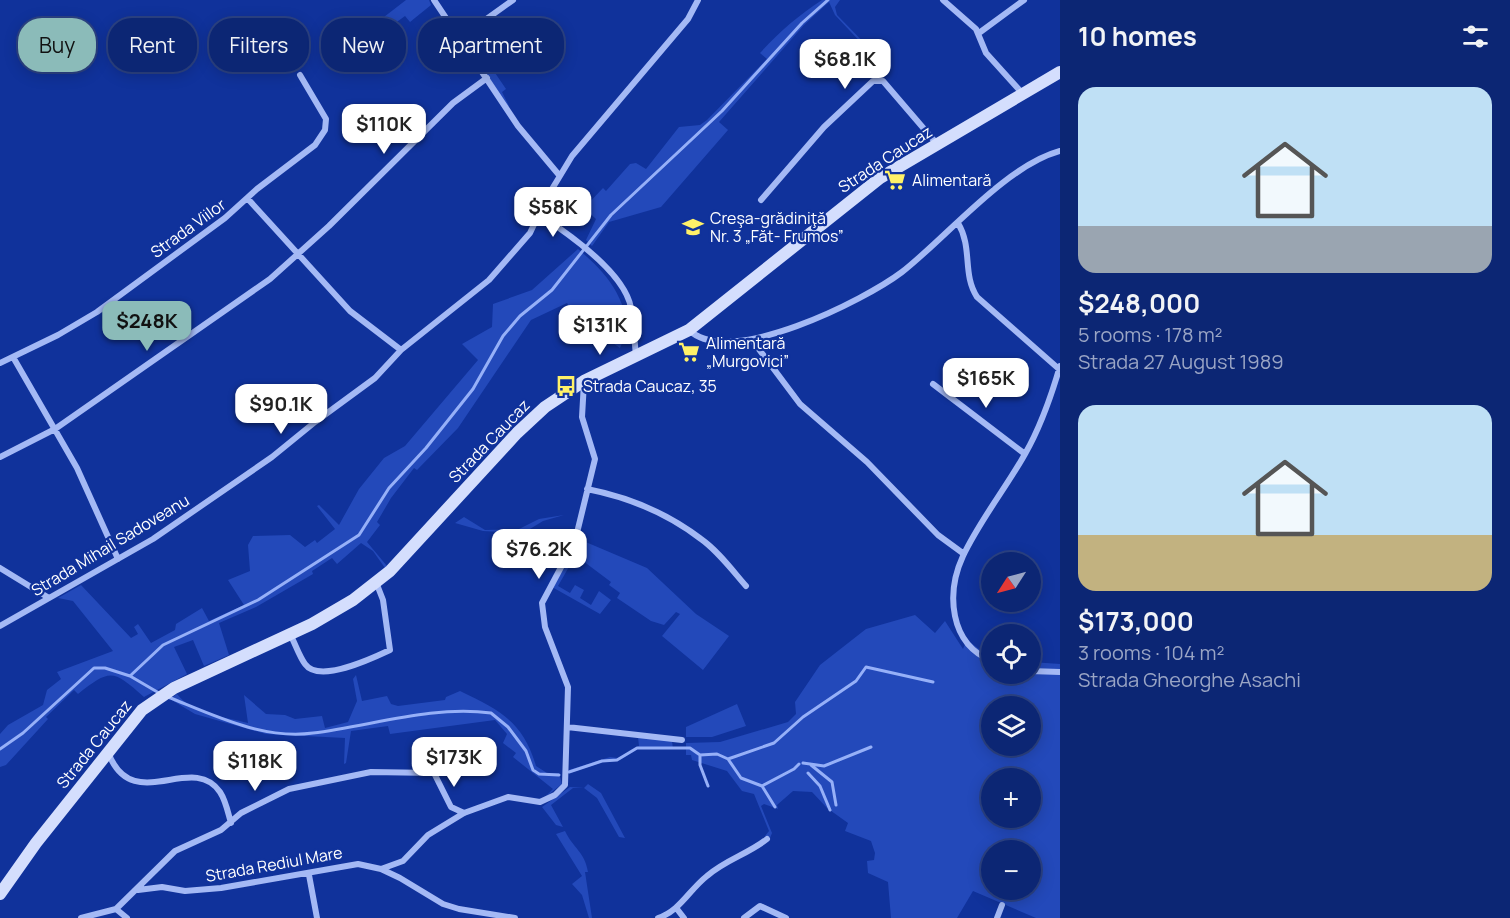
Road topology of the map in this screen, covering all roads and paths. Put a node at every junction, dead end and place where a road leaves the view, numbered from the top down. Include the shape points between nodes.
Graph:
1 (434, 0) edge
2 (513, 0) edge
3 (698, 0) edge
4 (943, 0) edge
5 (1024, 0) edge
6 (446, 18) edge
7 (488, 18) edge
8 (979, 33) junction
9 (483, 72) edge
10 (1060, 72) edge
11 (300, 75) dead end
12 (487, 78) junction
13 (1023, 95) junction
14 (937, 144) junction
15 (1060, 151) edge
16 (559, 175) junction
17 (248, 199) junction
18 (761, 200) dead end
19 (540, 214) junction
20 (958, 223) junction
21 (298, 254) junction
22 (689, 330) junction
23 (752, 340) junction
24 (401, 350) junction
25 (636, 355) junction
26 (13, 357) junction
27 (0, 363) edge
28 (1060, 367) edge
29 (584, 381) junction
30 (933, 384) dead end
31 (55, 429) junction
32 (1025, 454) junction
33 (0, 457) edge
34 (587, 489) junction
35 (964, 554) junction
36 (118, 559) junction
37 (0, 568) edge
38 (376, 582) junction
39 (746, 586) dead end
40 (50, 598) junction
41 (0, 626) edge
42 (290, 634) junction
43 (981, 654) edge
44 (1041, 672) edge
45 (1060, 672) edge
46 (567, 727) junction
47 (682, 740) dead end
48 (108, 751) junction
49 (464, 813) junction
50 (231, 823) junction
51 (767, 839) dead end
52 (381, 869) junction
53 (309, 875) junction
54 (136, 890) junction
55 (0, 894) edge
56 (1002, 905) dead end
57 (116, 909) junction
58 (677, 909) junction
59 (479, 916) edge
60 (81, 918) edge
61 (127, 918) edge
62 (317, 918) edge
63 (515, 918) edge
64 (658, 918) edge
65 (684, 918) edge
66 (744, 918) edge
67 (786, 918) edge
68 (997, 918) edge

1 - 6 street
2 - 7 street
3 - 16 street, Strada Mihail Sadoveanu via 688,19
4 - 8 street
5 - 8 street
8 - 13 street via 986,53
9 - 12 street
10 - 13 street, Strada Caucaz
11 - 17 street, Strada Viilor via 326,119 325,130 308,151
12 - 16 street via 527,139
12 - 21 street via 453,103
13 - 14 street, Strada Caucaz
14 - 18 street via 883,81 873,81 824,127
14 - 22 street, Strada Caucaz via 855,196
15 - 20 street via 1016,174
16 - 19 street, Strada Mihail Sadoveanu
17 - 21 street
17 - 26 street, Strada Viilor via 97,312
19 - 24 street, Strada Mihail Sadoveanu via 518,250 499,270
19 - 25 street via 614,276 628,299
20 - 23 street via 901,273 849,304
20 - 28 street via 967,240 970,284 977,297
21 - 24 street via 350,311
21 - 31 street via 241,302
22 - 23 street via 708,341
22 - 25 street, Strada Caucaz
23 - 35 street via 800,405 867,462 938,535
24 - 36 street, Strada Mihail Sadoveanu via 375,378 272,457 170,529
25 - 29 street, Strada Caucaz
26 - 27 street, Strada Viilor
26 - 31 street
28 - 32 street via 1045,413
29 - 34 street via 582,417 595,459
29 - 38 street, Strada Caucaz via 545,407 517,433
30 - 32 street
31 - 33 street
31 - 36 street
32 - 35 street
34 - 39 street via 635,501 685,528 702,539
34 - 46 street via 575,541 542,603 545,629 567,687
35 - 43 street via 956,582 956,622 965,645
36 - 40 street, Strada Mihail Sadoveanu
37 - 40 street
38 - 42 street, Strada Caucaz via 327,616
38 - 42 street via 383,600 390,650 330,672 316,671 305,665
40 - 41 street, Strada Mihail Sadoveanu
42 - 48 street, Strada Caucaz via 155,700
44 - 45 street
46 - 47 street
46 - 49 street via 565,784 555,795 540,802 508,797
48 - 50 street via 118,771 135,782 193,778 212,784 224,801
48 - 55 street, Strada Caucaz
49 - 50 street via 451,807 434,773 390,770 289,789
49 - 52 street via 429,835 403,861
50 - 54 street via 175,851
51 - 58 street via 722,863 686,895
52 - 53 street, Strada Rediul Mare via 358,864
52 - 59 street, Strada Rediul Mare via 416,885 443,904
53 - 54 street, Strada Rediul Mare via 200,891 162,887
53 - 62 street
54 - 57 street
56 - 68 street
57 - 60 street
57 - 61 street
58 - 64 street
58 - 65 street
59 - 63 street, Strada Rediul Mare
66 - 67 street via 760,906

